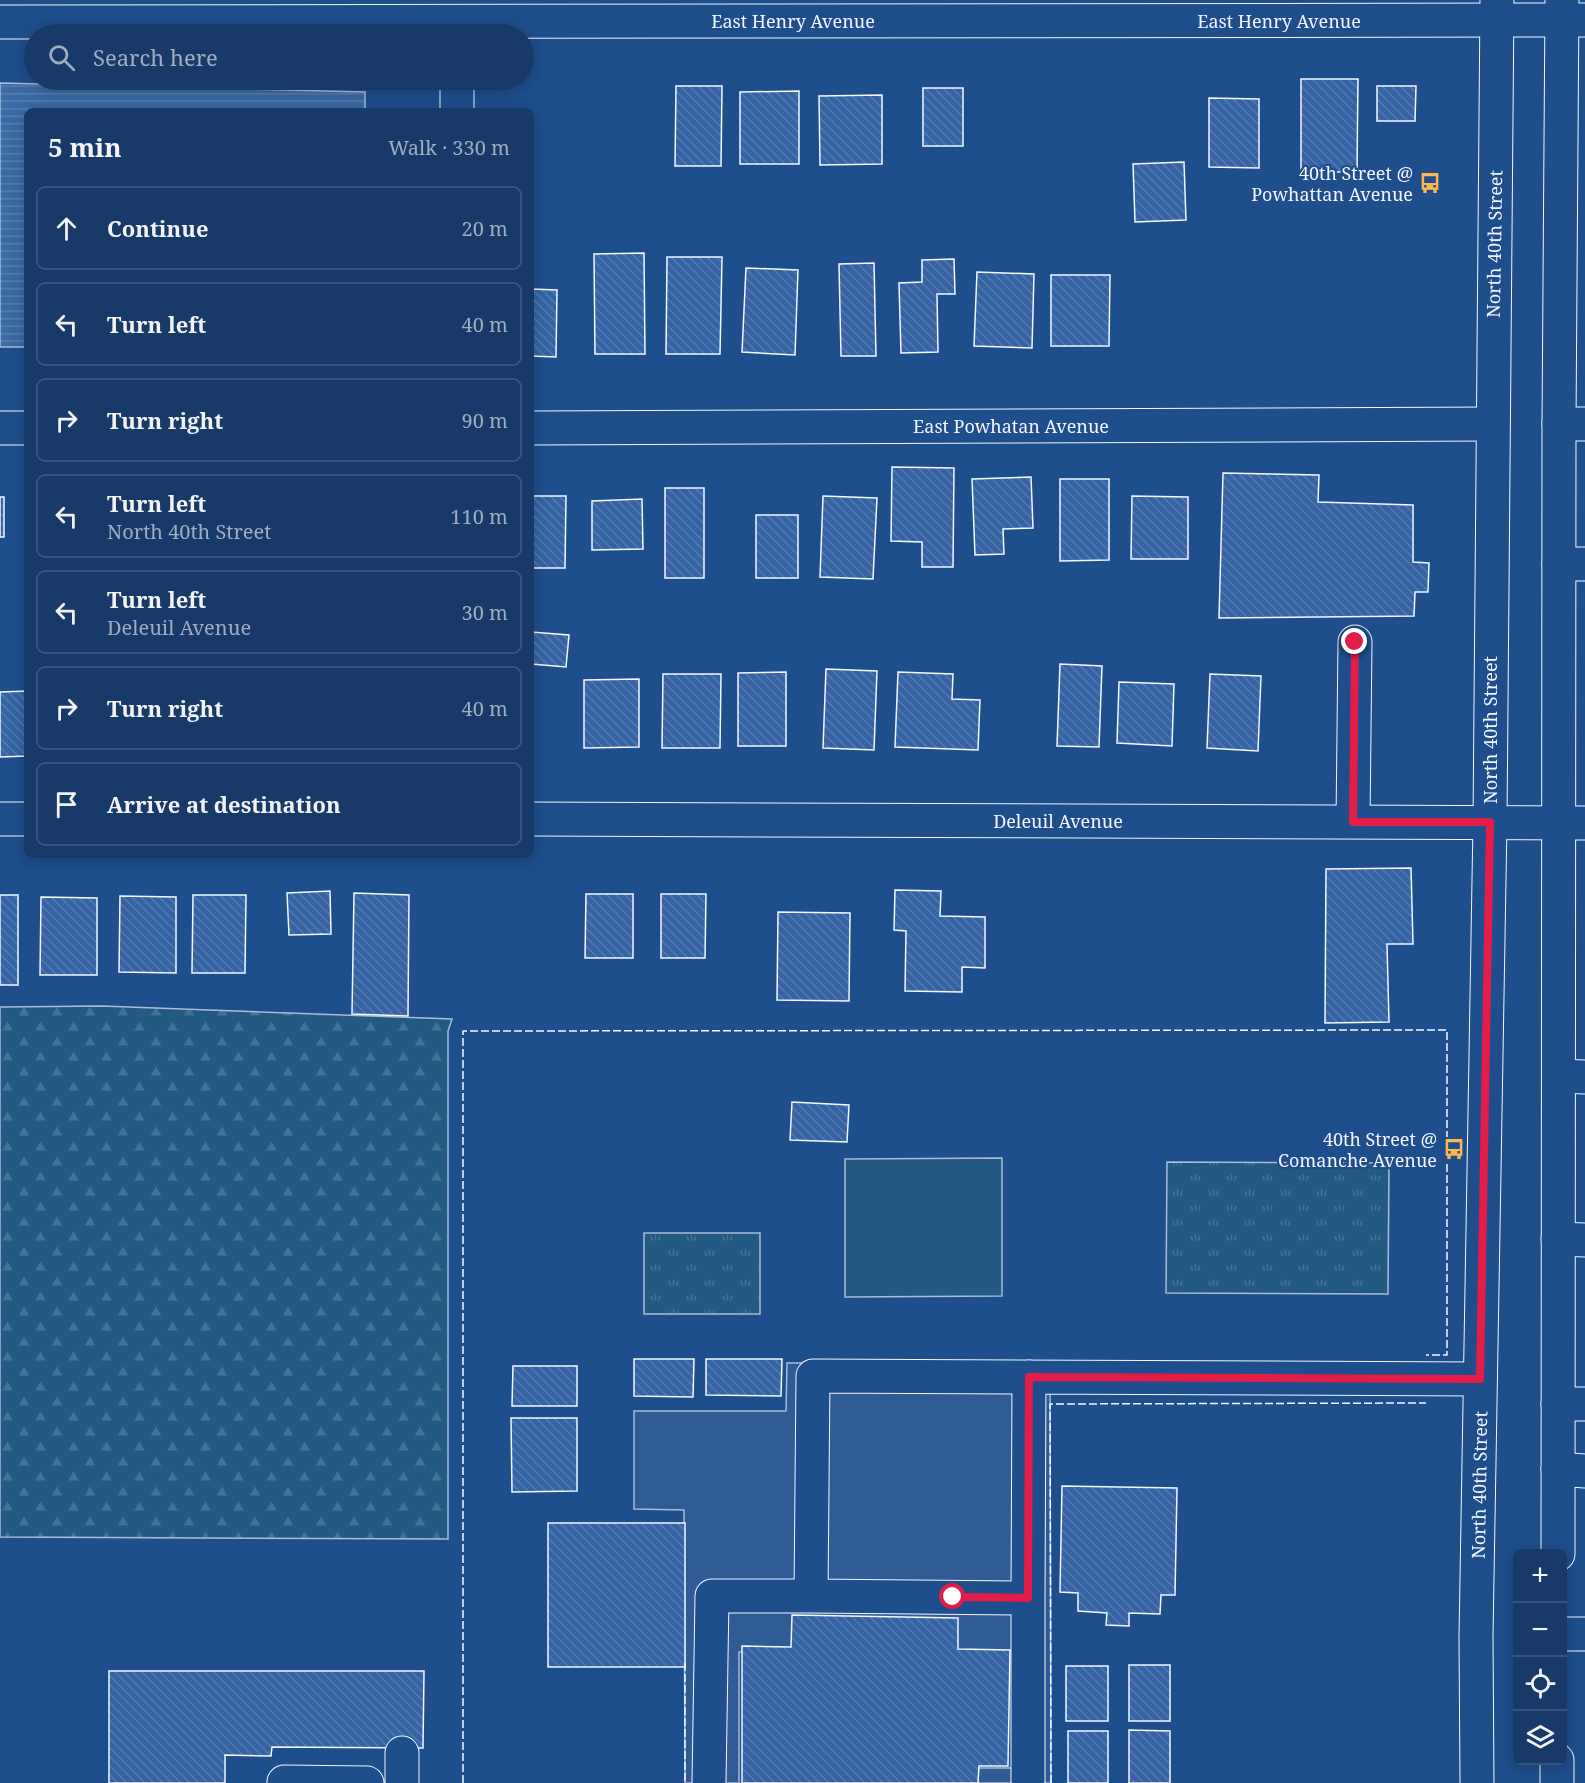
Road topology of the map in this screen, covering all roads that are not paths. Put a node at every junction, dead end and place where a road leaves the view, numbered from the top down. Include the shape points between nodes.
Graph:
1 (1394, 10) edge
2 (1497, 10) edge
3 (1570, 14) edge
4 (457, 19) edge
5 (0, 22) edge
6 (457, 90) edge
7 (457, 108) edge
8 (1492, 424) junction
9 (1572, 424) edge
10 (0, 428) edge
11 (24, 428) edge
12 (534, 428) edge
13 (1572, 564) edge
14 (1355, 642) dead end
15 (0, 819) edge
16 (24, 819) edge
17 (534, 819) edge
18 (1353, 822) junction
19 (1490, 822) junction
20 (1572, 823) edge
21 (1572, 1076) edge
22 (1572, 1239) edge
23 (1029, 1377) junction
24 (1480, 1379) junction
25 (1571, 1404) edge
26 (1571, 1470) edge
27 (1559, 1549) edge
28 (811, 1596) junction
29 (1028, 1598) junction
30 (1567, 1634) edge
31 (1585, 1634) edge
32 (1557, 1765) edge
33 (284, 1782) edge
34 (367, 1783) edge
35 (710, 1783) edge
36 (1028, 1783) edge
37 (1477, 1783) edge
38 (1557, 1783) edge

1 - 2 street, East Henry Avenue
1 - 4 street, East Henry Avenue
2 - 3 street, East Henry Avenue
2 - 8 street, North 40th Street
3 - 9 street
4 - 5 street, East Henry Avenue
6 - 7 street
8 - 12 street, East Powhatan Avenue
8 - 19 street, North 40th Street
9 - 13 street
10 - 11 street
13 - 20 street
14 - 18 street
15 - 16 street
17 - 18 street, Deleuil Avenue
18 - 19 street, Deleuil Avenue
19 - 20 street, Deleuil Avenue
19 - 24 street, North 40th Street
20 - 21 street
21 - 22 street
22 - 25 street
23 - 24 street
23 - 28 street via 813,1376
23 - 29 street
24 - 37 street, North 40th Street
25 - 26 street
26 - 27 street
28 - 29 street
28 - 35 street via 712,1596
29 - 36 street
30 - 31 street
32 - 38 street
33 - 34 street

